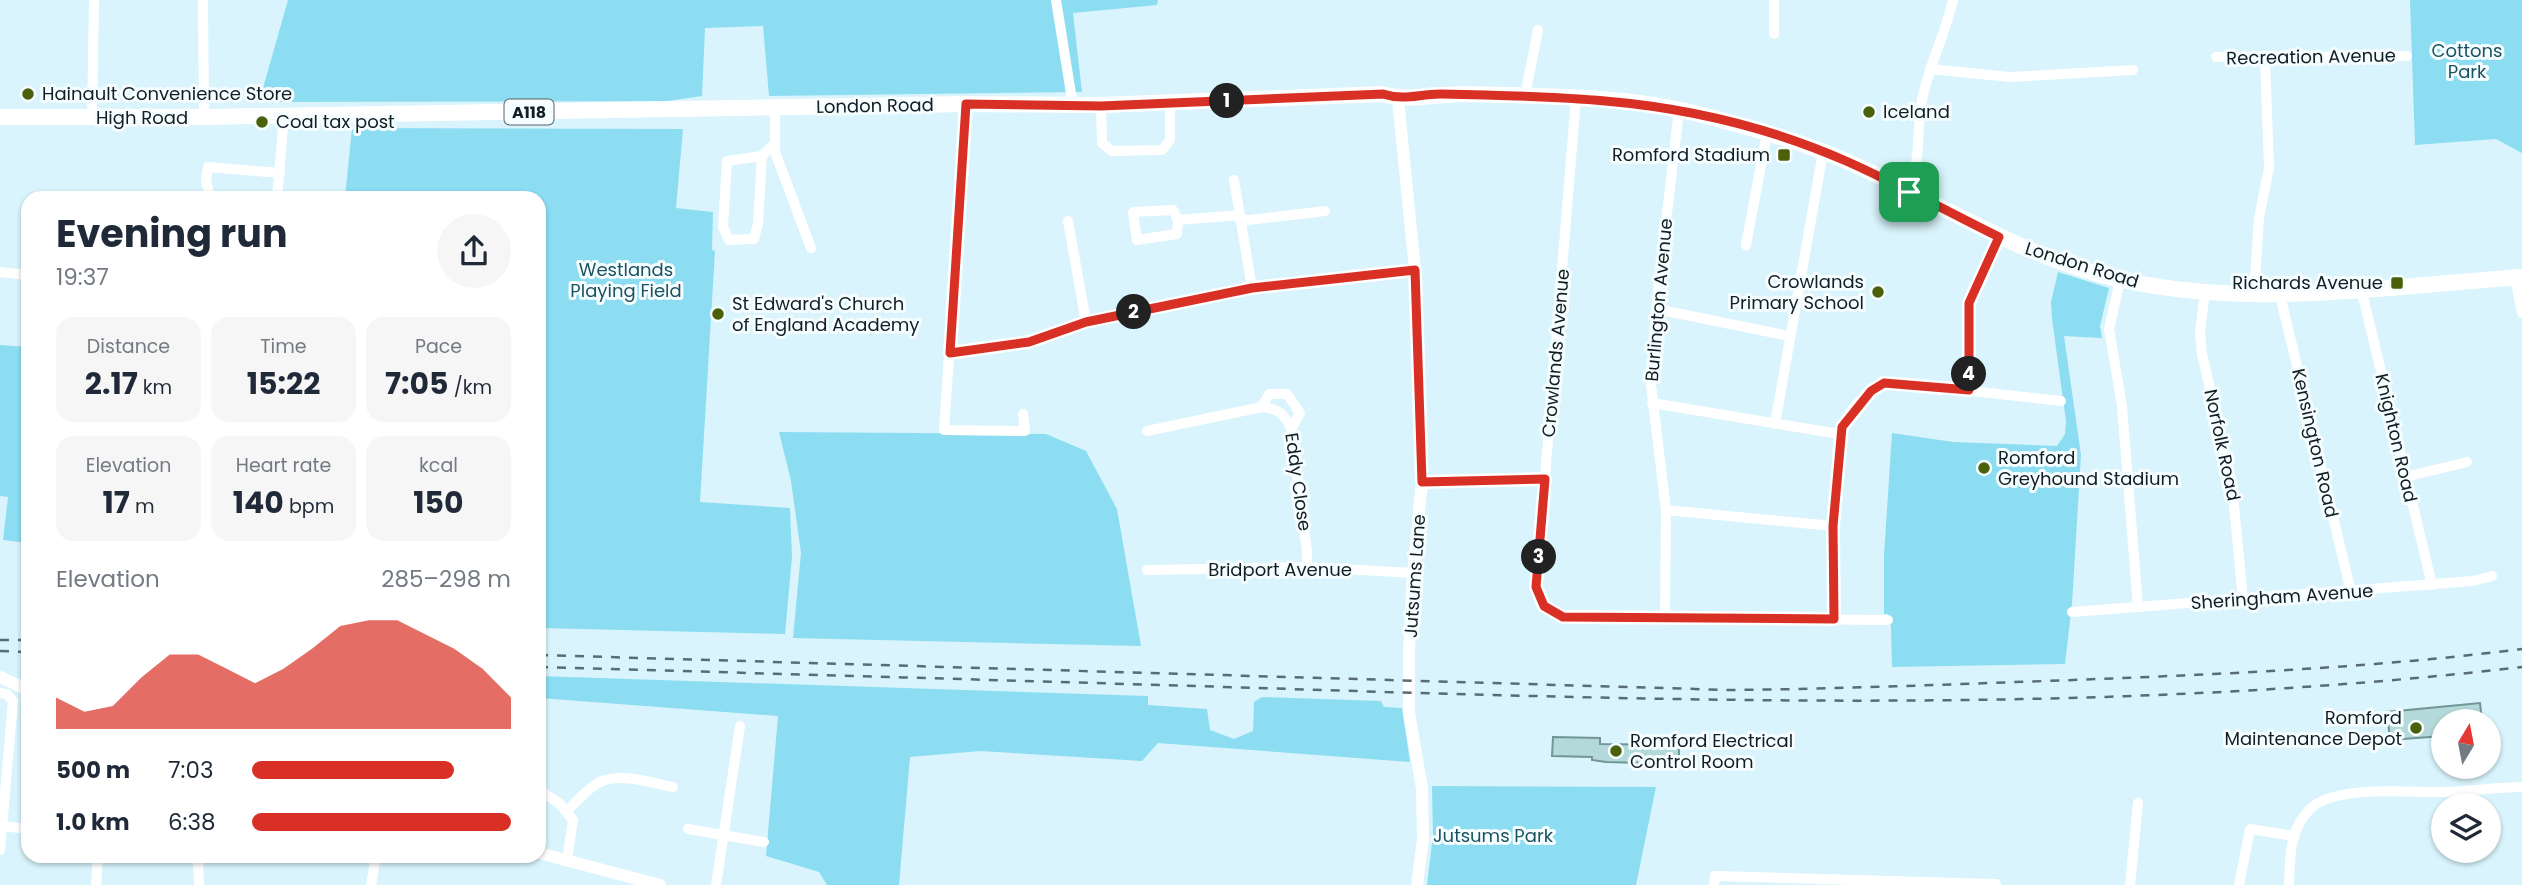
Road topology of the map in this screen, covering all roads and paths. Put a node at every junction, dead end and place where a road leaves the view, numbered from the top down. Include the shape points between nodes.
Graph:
1 (94, 0) edge
2 (203, 0) edge
3 (1056, 0) edge
4 (1774, 0) edge
5 (1953, 0) edge
6 (1538, 30) dead end
7 (1774, 34) dead end
8 (2407, 56) dead end
9 (2216, 57) dead end
10 (2266, 58) junction
11 (1930, 69) junction
12 (2133, 70) dead end
13 (1525, 96) junction
14 (1576, 98) junction
15 (1398, 99) junction
16 (1170, 103) junction
17 (966, 104) junction
18 (1073, 106) junction
19 (1101, 106) junction
20 (775, 108) junction
21 (1679, 110) junction
22 (284, 115) junction
23 (0, 117) edge
24 (204, 117) junction
25 (92, 118) junction
26 (1767, 133) junction
27 (774, 144) junction
28 (1822, 152) junction
29 (762, 156) junction
30 (280, 173) junction
31 (1234, 180) dead end
32 (208, 191) edge
33 (278, 191) edge
34 (1909, 192) junction
35 (1325, 211) dead end
36 (1240, 218) junction
37 (1178, 220) junction
38 (1068, 221) dead end
39 (1999, 237) junction
40 (1746, 245) dead end
41 (811, 248) dead end
42 (1415, 270) junction
43 (0, 272) edge
44 (21, 274) edge
45 (2518, 277) edge
46 (2120, 279) junction
47 (1252, 288) junction
48 (2205, 291) junction
49 (2362, 292) junction
50 (2253, 295) junction
51 (2280, 295) junction
52 (1656, 309) junction
53 (2522, 313) edge
54 (1086, 322) junction
55 (1789, 336) junction
56 (950, 353) junction
57 (1969, 390) junction
58 (2060, 401) dead end
59 (1652, 403) junction
60 (1262, 407) junction
61 (1023, 414) dead end
62 (1775, 424) junction
63 (1292, 429) junction
64 (1147, 431) dead end
65 (1839, 434) junction
66 (2467, 462) dead end
67 (2405, 477) junction
68 (1545, 479) junction
69 (1422, 482) junction
70 (1666, 510) junction
71 (1833, 526) junction
72 (1307, 567) junction
73 (1147, 570) dead end
74 (1413, 573) junction
75 (2492, 576) dead end
76 (2432, 584) junction
77 (2351, 592) junction
78 (2243, 600) junction
79 (2138, 607) junction
80 (2072, 612) dead end
81 (1665, 617) junction
82 (1834, 619) junction
83 (1888, 620) dead end
84 (0, 677) edge
85 (21, 687) edge
86 (6, 695) edge
87 (740, 726) dead end
88 (673, 787) dead end
89 (2522, 787) edge
90 (546, 795) edge
91 (2137, 803) dead end
92 (566, 812) junction
93 (2, 826) junction
94 (21, 828) edge
95 (688, 829) dead end
96 (723, 834) junction
97 (2293, 836) junction
98 (764, 842) dead end
99 (0, 850) edge
100 (546, 855) edge
101 (567, 861) junction
102 (98, 863) edge
103 (198, 863) edge
104 (375, 863) edge
105 (1715, 881) edge
106 (1878, 883) edge
107 (1996, 884) edge
108 (96, 885) edge
109 (199, 885) edge
110 (371, 885) edge
111 (660, 885) edge
112 (716, 885) edge
113 (1417, 885) edge
114 (2130, 885) edge
115 (2239, 885) edge
116 (2289, 885) edge

1 - 25 street
2 - 24 street
3 - 18 street
4 - 7 street
5 - 11 street
6 - 13 street
8 - 10 street, Recreation Avenue
9 - 10 street, Recreation Avenue
10 - 50 street via 2269,168 2259,218
11 - 12 street via 2010,77
11 - 34 street via 1921,106 1917,169
13 - 14 main road, London Road / A118
13 - 15 main road, London Road / A118 via 1434,94
14 - 21 main road, London Road / A118
14 - 68 street, Crowlands Avenue
15 - 16 main road, London Road / A118 via 1383,94
15 - 42 street, Jutsums Lane
16 - 19 main road, London Road / A118
16 - 19 street via 1170,140 1162,150 1112,151 1102,143
17 - 18 main road, London Road / A118
17 - 20 main road, London Road / A118
17 - 56 street
18 - 19 main road, London Road / A118
20 - 22 main road, London Road / A118
20 - 27 street
21 - 26 main road, London Road / A118
21 - 52 street, Burlington Avenue
22 - 24 main road, High Road / A118
22 - 30 street
23 - 25 main road, High Road / A118
24 - 25 main road, High Road / A118
26 - 28 main road, London Road / A118
26 - 40 street
27 - 29 street
27 - 41 street
28 - 34 main road, London Road / A118
28 - 55 street
29 - 29 street via 754,240 729,240 723,228 727,161
30 - 32 street via 208,167
30 - 33 street
31 - 36 street
34 - 39 main road, London Road / A118
35 - 36 street
36 - 37 street
36 - 47 street
37 - 37 street via 1177,234 1137,240 1133,212 1173,210
38 - 54 street
39 - 46 main road, London Road / A118
39 - 57 street via 1969,303
42 - 47 street
42 - 69 street, Jutsums Lane
43 - 44 street
45 - 49 main road, London Road / A118
45 - 53 street
46 - 48 main road, London Road / A118
46 - 79 street via 2109,329 2123,419
47 - 54 street
48 - 50 main road, London Road / A118
48 - 78 street, Norfolk Road via 2202,354 2232,483
49 - 51 main road, London Road / A118
49 - 67 street, Knighton Road
50 - 51 main road, London Road / A118
51 - 77 street, Kensington Road
52 - 55 street
52 - 59 street, Burlington Avenue
54 - 56 street via 1029,342
55 - 62 street
56 - 61 street via 944,430 1025,430
57 - 58 street
57 - 65 street via 1884,383 1849,415
59 - 62 street
59 - 70 street, Burlington Avenue
60 - 63 street, Eddy Close via 1285,415
60 - 63 street via 1269,394 1287,394 1300,412
60 - 64 street
62 - 65 street
63 - 72 street, Eddy Close
65 - 71 street
66 - 67 street
67 - 76 street, Knighton Road
68 - 69 street
68 - 81 street, Crowlands Avenue via 1536,587 1544,606 1563,617
69 - 74 street, Jutsums Lane
70 - 71 street
70 - 81 street, Burlington Avenue
71 - 82 street
72 - 73 street, Bridport Avenue
72 - 74 street, Bridport Avenue
74 - 113 street, Jutsums Lane via 1409,713 1422,780 1423,827
75 - 76 street, Sheringham Avenue
76 - 77 street, Sheringham Avenue
77 - 78 street, Sheringham Avenue
78 - 79 street, Sheringham Avenue
79 - 80 street, Sheringham Avenue
81 - 82 street
82 - 83 street
84 - 85 street
86 - 93 street via 12,724
87 - 96 street
88 - 92 street via 605,780
89 - 97 street via 2329,799 2309,810
90 - 92 street
91 - 114 street
92 - 101 street via 573,820
93 - 94 street
93 - 99 street
95 - 96 street
96 - 98 street
96 - 112 street
97 - 115 street via 2250,829
97 - 116 street
100 - 101 street
101 - 111 street
102 - 108 street
103 - 109 street
104 - 110 street
105 - 106 street
106 - 107 street

